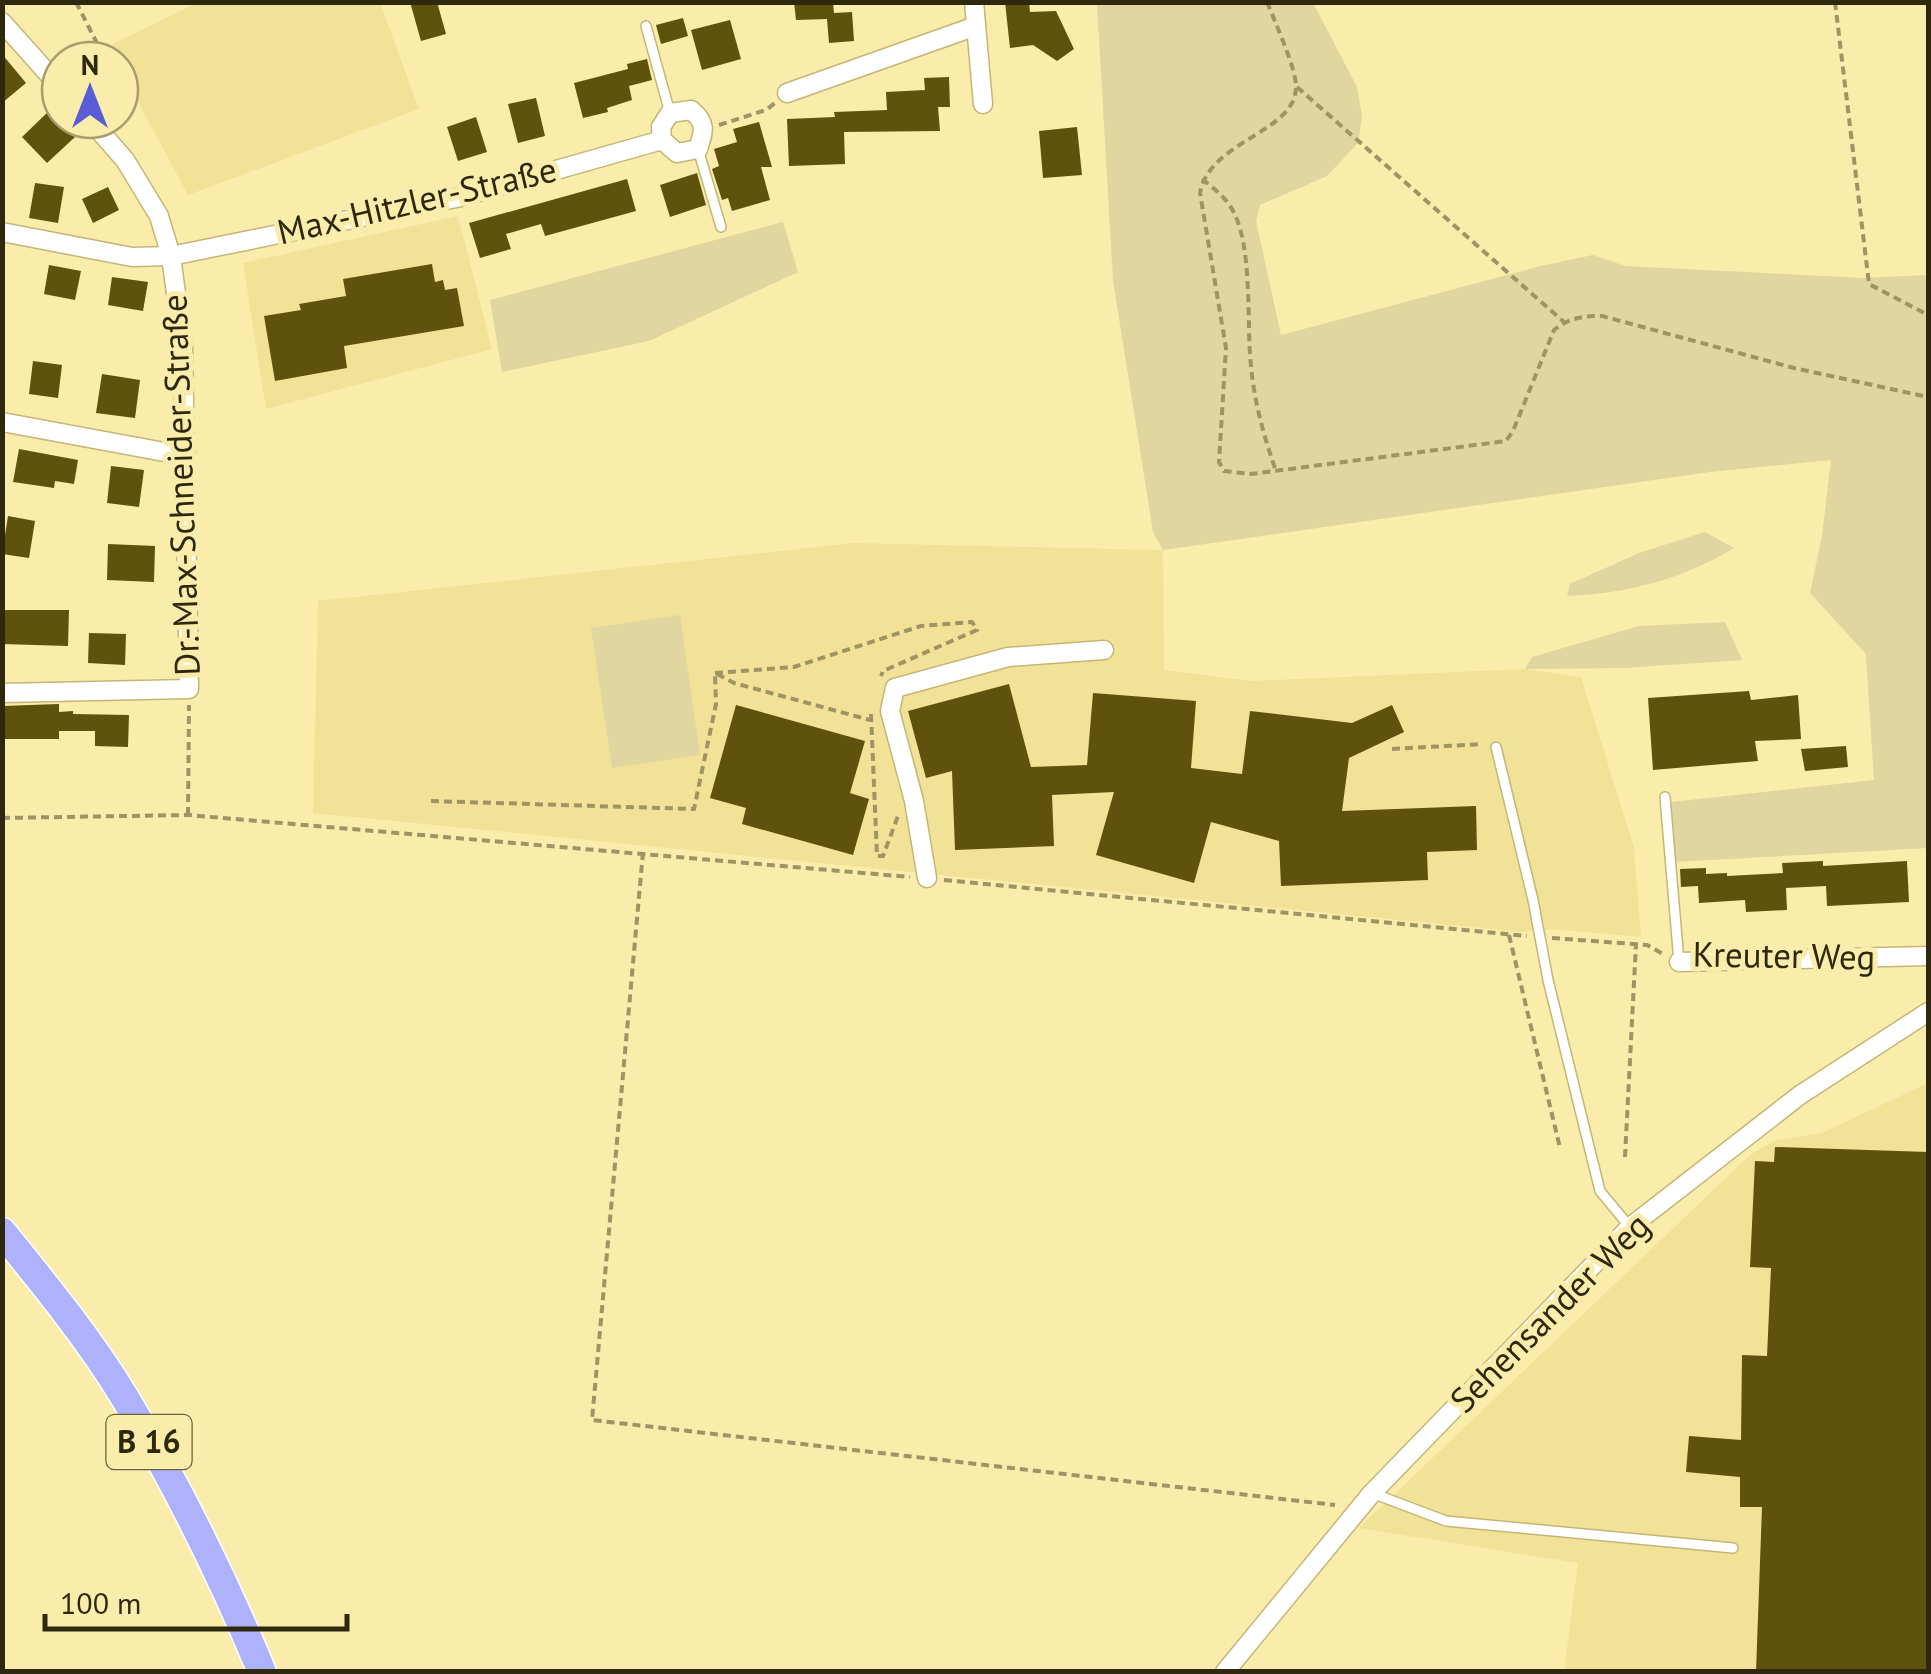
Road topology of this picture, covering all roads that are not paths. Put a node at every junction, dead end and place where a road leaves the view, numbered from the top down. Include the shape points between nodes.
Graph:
1 (974, 2) edge
2 (2, 22) edge
3 (646, 26) dead end
4 (976, 26) junction
5 (40, 65) edge
6 (787, 93) road end
7 (983, 104) dead end
8 (670, 112) junction
9 (108, 140) edge
10 (662, 140) junction
11 (698, 149) junction
12 (720, 227) dead end
13 (2, 232) edge
14 (171, 256) junction
15 (2, 422) edge
16 (186, 456) junction
17 (1104, 650) dead end
18 (2, 692) edge
19 (1496, 747) road end
20 (1665, 797) dead end
21 (927, 878) dead end
22 (1928, 956) edge
23 (1679, 962) joint
24 (1928, 1012) edge
25 (1630, 1227) junction
26 (2, 1232) edge
27 (1366, 1501) junction
28 (1733, 1548) dead end
29 (262, 1672) edge
30 (1225, 1672) edge

1 - 4 street
2 - 5 street
3 - 8 lane
4 - 6 street
4 - 7 street
8 - 10 street via 660,126
8 - 11 street via 691,110 702,119
9 - 14 street, Dr.-Max-Schneider-Straße via 159,216
10 - 11 street, Max-Hitzler-Straße via 677,154
10 - 14 street, Max-Hitzler-Straße via 461,196
11 - 12 lane
13 - 14 street, Max-Hitzler-Straße via 132,256
14 - 16 street, Dr.-Max-Schneider-Straße via 183,346
15 - 16 street
16 - 18 street, Dr.-Max-Schneider-Straße via 189,689
17 - 21 street via 1008,657 896,688 890,710
19 - 25 lane via 1600,1191
20 - 23 lane, Kreuter Weg
22 - 23 street, Kreuter Weg
24 - 25 street, Sehensander Weg via 1800,1095
25 - 27 street, Sehensander Weg
26 - 29 main road, B 16 via 124,1396
27 - 28 lane via 1446,1521
27 - 30 street, Sehensander Weg

